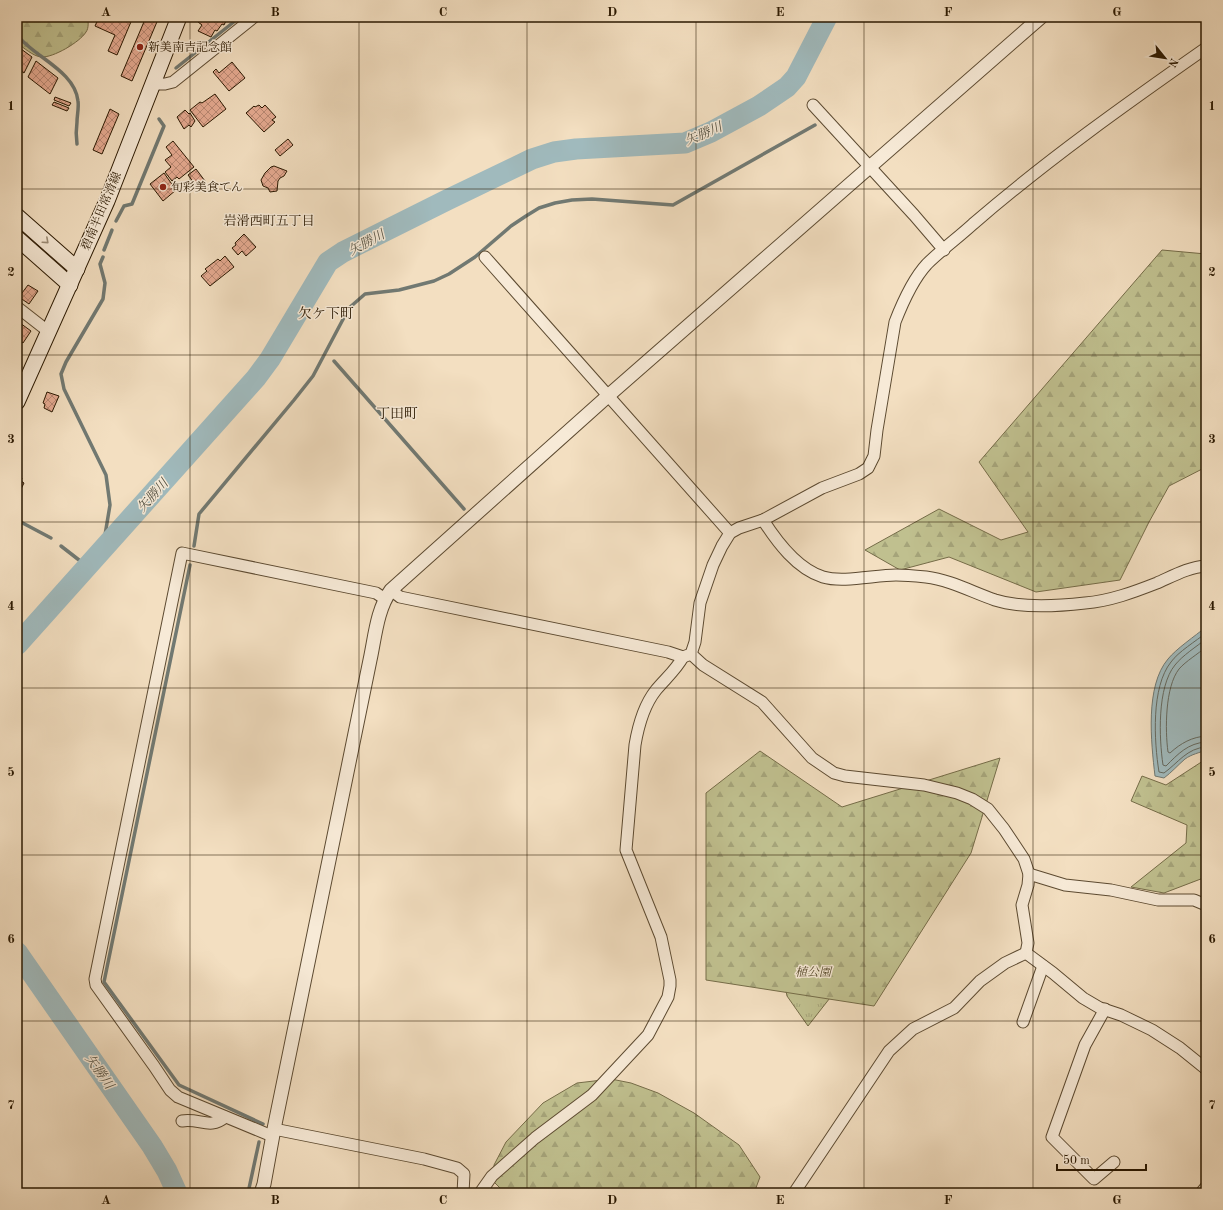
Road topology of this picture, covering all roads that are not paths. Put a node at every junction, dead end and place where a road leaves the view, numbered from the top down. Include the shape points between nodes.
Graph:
1 (179, 17) edge
2 (254, 17) edge
3 (1041, 17) edge
4 (1206, 48) edge
5 (152, 84) junction
6 (814, 104) dead end
7 (870, 167) junction
8 (17, 216) edge
9 (17, 238) edge
10 (944, 250) junction
11 (485, 257) dead end
12 (77, 269) junction
13 (70, 285) junction
14 (17, 307) edge
15 (49, 332) junction
16 (609, 396) junction
17 (17, 402) edge
18 (763, 520) junction
19 (730, 533) junction
20 (1206, 566) edge
21 (388, 594) junction
22 (687, 656) junction
23 (1029, 874) junction
24 (1206, 905) edge
25 (1026, 953) junction
26 (1043, 966) junction
27 (1105, 1009) junction
28 (1022, 1022) dead end
29 (1206, 1069) edge
30 (225, 1117) junction
31 (182, 1121) dead end
32 (273, 1133) junction
33 (1114, 1162) dead end
34 (1206, 1187) edge
35 (260, 1193) edge
36 (463, 1193) edge
37 (480, 1193) edge
38 (794, 1193) edge
39 (1201, 1193) edge

1 - 5 main road, 碧南半田常滑線
2 - 5 street via 173,82
3 - 7 street
4 - 10 street via 1050,160
5 - 12 main road, 碧南半田常滑線
6 - 7 street
7 - 10 street
7 - 16 street
8 -> 12 main road
9 - 13 main road
10 - 18 street via 927,264 895,322 874,456 868,468 822,488
11 - 16 street
12 - 13 main road, 碧南半田常滑線
13 - 15 main road, 碧南半田常滑線
14 - 15 street
15 - 17 main road, 碧南半田常滑線
16 - 19 street
16 - 21 street
18 - 19 street
18 - 20 street via 773,536 794,559 808,570 824,577 927,577 996,600 1018,604 1110,600
19 - 22 street via 713,565 700,603 695,642
21 - 22 street
21 - 30 street via 182,554 95,979 96,985 170,1090 178,1097
21 - 32 street via 380,614 370,660
22 - 23 street via 762,702 812,758 834,773 924,786 972,799 988,810 1004,829 1024,859
22 - 37 street via 654,692 645,710 635,745 626,832 626,850 661,937 670,980 668,997 648,1035 614,1073 592,1095 535,1138 492,1176
23 - 24 street via 1065,885 1111,890 1158,900 1194,900
23 - 25 street via 1022,905 1028,943
25 - 26 street
25 - 38 street via 1005,963 980,981 954,1008 913,1029 889,1051
26 - 27 street via 1082,998
26 - 28 street
27 - 29 street via 1152,1030
27 - 33 street via 1085,1045 1052,1137 1094,1179
30 - 31 street via 213,1124
30 - 32 street
32 - 35 street via 264,1184
32 - 36 street via 424,1159 457,1168 464,1174
34 - 39 street

